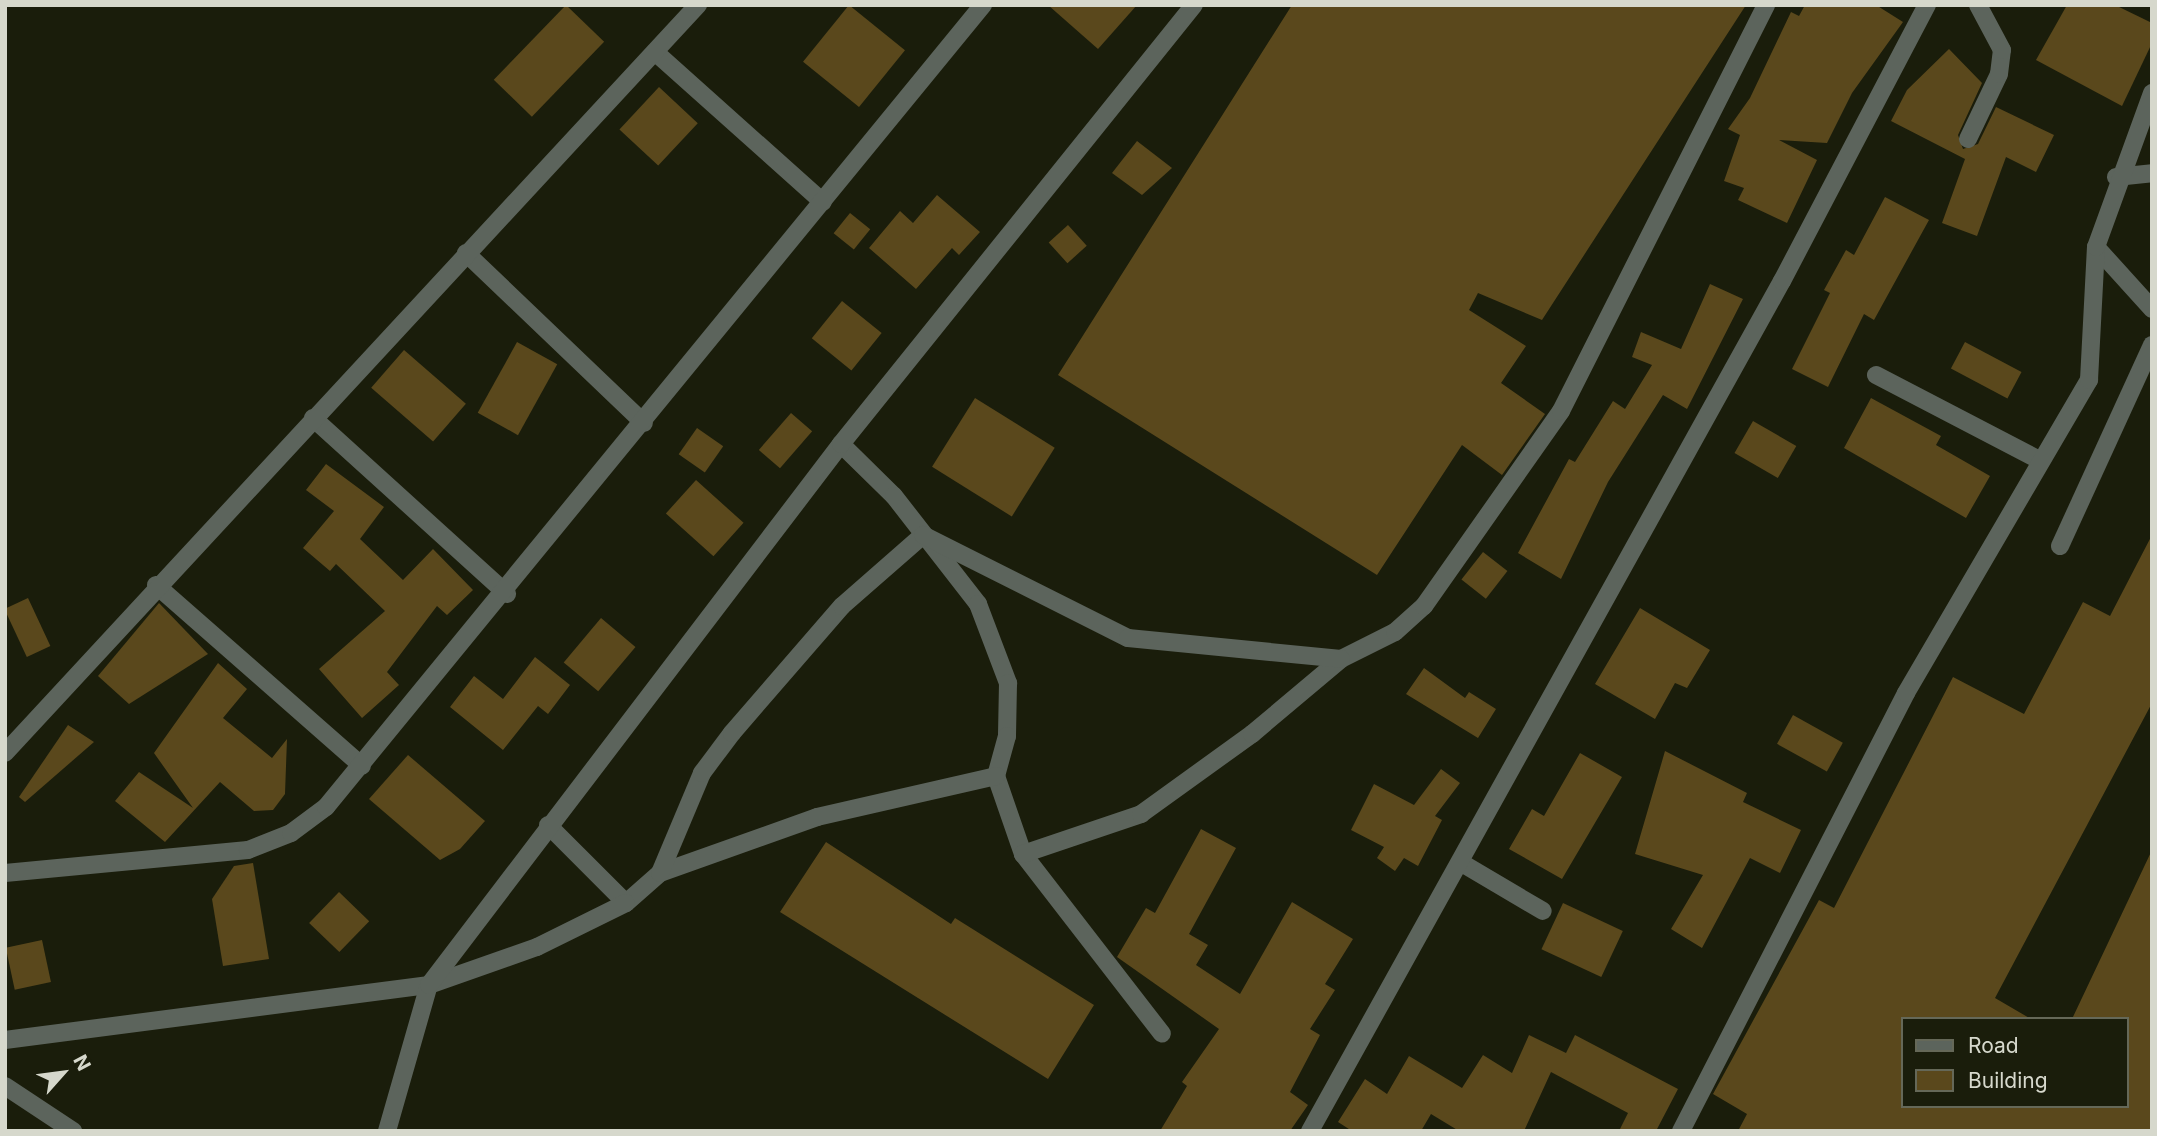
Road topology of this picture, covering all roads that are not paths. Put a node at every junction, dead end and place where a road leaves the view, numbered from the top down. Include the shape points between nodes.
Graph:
1 (698, 5) edge
2 (983, 5) edge
3 (1194, 5) edge
4 (1766, 5) edge
5 (1927, 5) edge
6 (1978, 5) edge
7 (655, 52) junction
8 (2152, 93) edge
9 (1968, 139) dead end
10 (2152, 173) edge
11 (2116, 177) junction
12 (822, 202) junction
13 (2096, 247) junction
14 (466, 253) junction
15 (2149, 303) edge
16 (2152, 345) edge
17 (1876, 375) dead end
18 (313, 418) junction
19 (644, 423) junction
20 (841, 444) junction
21 (2041, 461) junction
22 (923, 535) junction
23 (2060, 546) dead end
24 (156, 585) junction
25 (506, 594) junction
26 (1341, 659) junction
27 (5, 752) edge
28 (362, 766) junction
29 (996, 776) junction
30 (548, 825) junction
31 (1023, 854) junction
32 (1460, 862) junction
33 (5, 873) edge
34 (660, 873) junction
35 (626, 903) junction
36 (1543, 911) dead end
37 (429, 985) junction
38 (1162, 1034) dead end
39 (5, 1040) edge
40 (5, 1087) edge
41 (73, 1131) edge
42 (387, 1131) edge
43 (1310, 1131) edge
44 (1681, 1131) edge

1 - 7 street
2 - 12 street
3 - 20 street
4 - 26 street via 1561,411 1424,606 1395,632
5 - 32 street
6 - 9 street via 2002,50 1999,74
7 - 12 street
7 - 14 street
8 - 11 street
10 - 11 street
11 - 13 street
12 - 19 street
13 - 15 street
13 - 21 street via 2089,380
14 - 18 street
14 - 19 street
16 - 23 street
17 - 21 street
18 - 24 street
18 - 25 street
19 - 25 street
20 - 22 street
20 - 30 street
21 - 44 street via 1906,693
22 - 26 street via 1128,638
22 - 29 street via 978,604 1008,683 1007,736
22 - 34 street via 842,606 732,733 702,773
24 - 27 street
24 - 28 street
25 - 28 street
26 - 31 street via 1252,734 1141,814
28 - 33 street via 300,827 247,850
29 - 31 street
29 - 34 street via 817,817
30 - 35 street
30 - 37 street
31 - 38 street
32 - 36 street
32 - 43 street
34 - 35 street
35 - 37 street via 537,947
37 - 39 street
37 - 42 street
40 - 41 street

